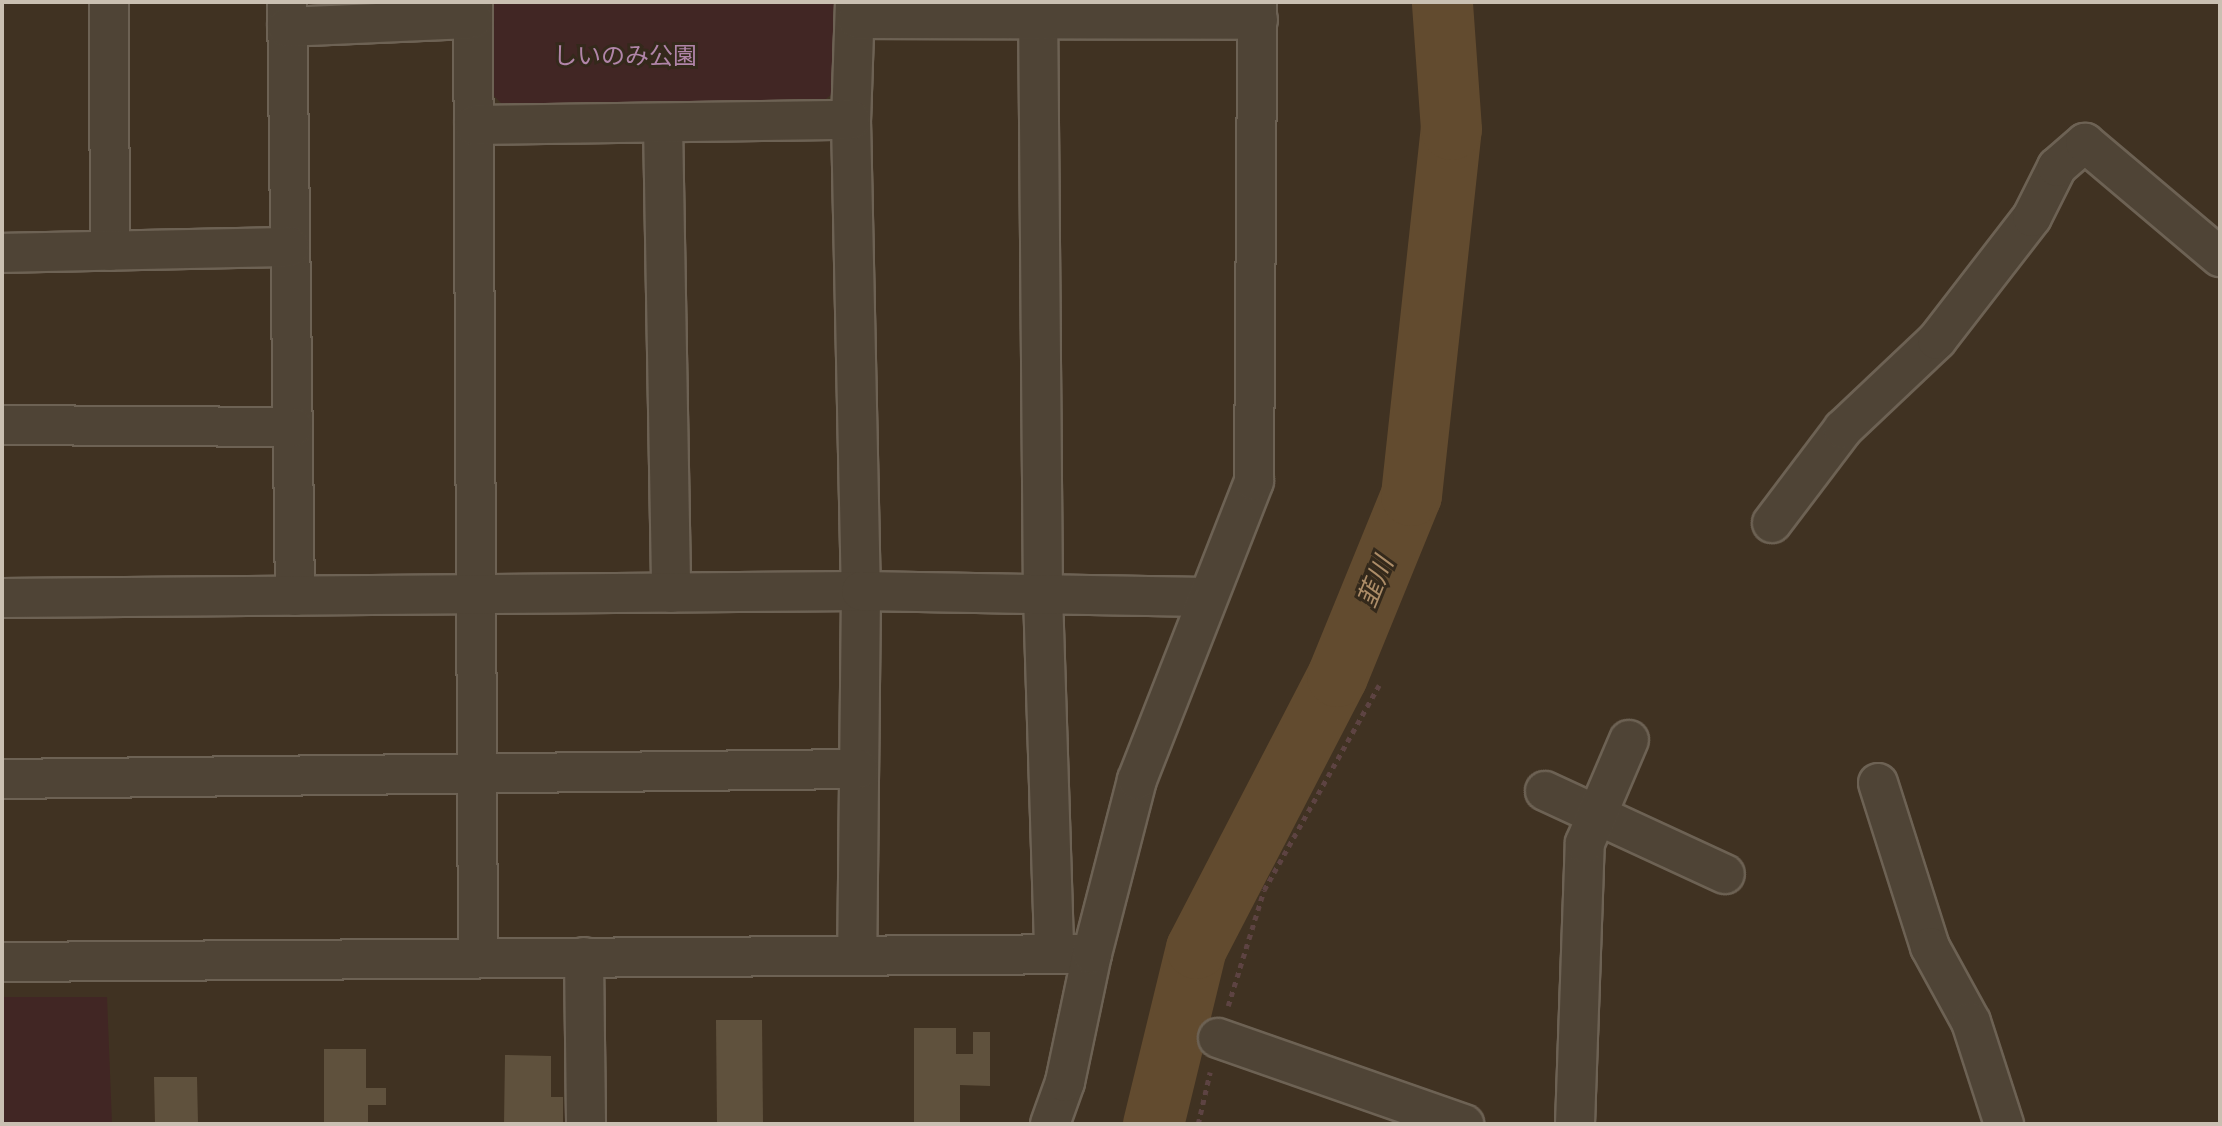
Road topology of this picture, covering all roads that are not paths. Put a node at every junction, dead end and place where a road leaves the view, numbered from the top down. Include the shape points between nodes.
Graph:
1 (109, 2) edge
2 (473, 10) edge
3 (856, 10) edge
4 (1038, 10) edge
5 (1258, 11) edge
6 (287, 14) edge
7 (851, 120) junction
8 (663, 123) junction
9 (474, 125) junction
10 (290, 247) junction
11 (110, 251) junction
12 (2, 253) edge
13 (2220, 257) edge
14 (2, 425) edge
15 (293, 427) junction
16 (1772, 523) dead end
17 (861, 592) junction
18 (671, 593) junction
19 (476, 594) junction
20 (1043, 595) junction
21 (295, 596) junction
22 (1206, 597) junction
23 (2, 598) edge
24 (1629, 740) dead end
25 (859, 769) junction
26 (477, 773) junction
27 (2, 779) edge
28 (1878, 783) dead end
29 (1545, 791) dead end
30 (1597, 815) junction
31 (1726, 874) dead end
32 (1054, 954) junction
33 (1091, 954) junction
34 (857, 956) junction
35 (584, 957) junction
36 (478, 958) junction
37 (2, 962) edge
38 (1218, 1038) road end
39 (586, 1124) edge
40 (1050, 1124) edge
41 (1464, 1124) edge
42 (1575, 1124) edge
43 (2004, 1124) edge

1 - 11 street
2 - 6 street
2 - 9 street
3 - 4 street
3 - 7 street
4 - 5 street
4 - 20 street
5 - 22 street via 1254,481
6 - 10 street
7 - 8 street
7 - 17 street
8 - 9 street
8 - 18 street
9 - 19 street
10 - 11 street
10 - 15 street
11 - 12 street
13 - 16 street via 2085,143 2057,167 2032,217 1937,340 1843,429
14 - 15 street
15 - 21 street
17 - 18 street
17 - 20 street
17 - 25 street
18 - 19 street
19 - 21 street
19 - 26 street
20 - 22 street
20 - 32 street
21 - 23 street
22 - 33 street via 1137,780
24 - 30 street
25 - 26 street
25 - 34 street
26 - 27 street
26 - 36 street
28 - 43 street via 1930,947 1971,1022
29 - 30 street
30 - 31 street
30 - 42 street via 1585,843
32 - 33 street
32 - 34 street
33 - 40 street via 1065,1082
34 - 35 street
35 - 36 street
35 - 39 street
36 - 37 street
38 - 41 street

